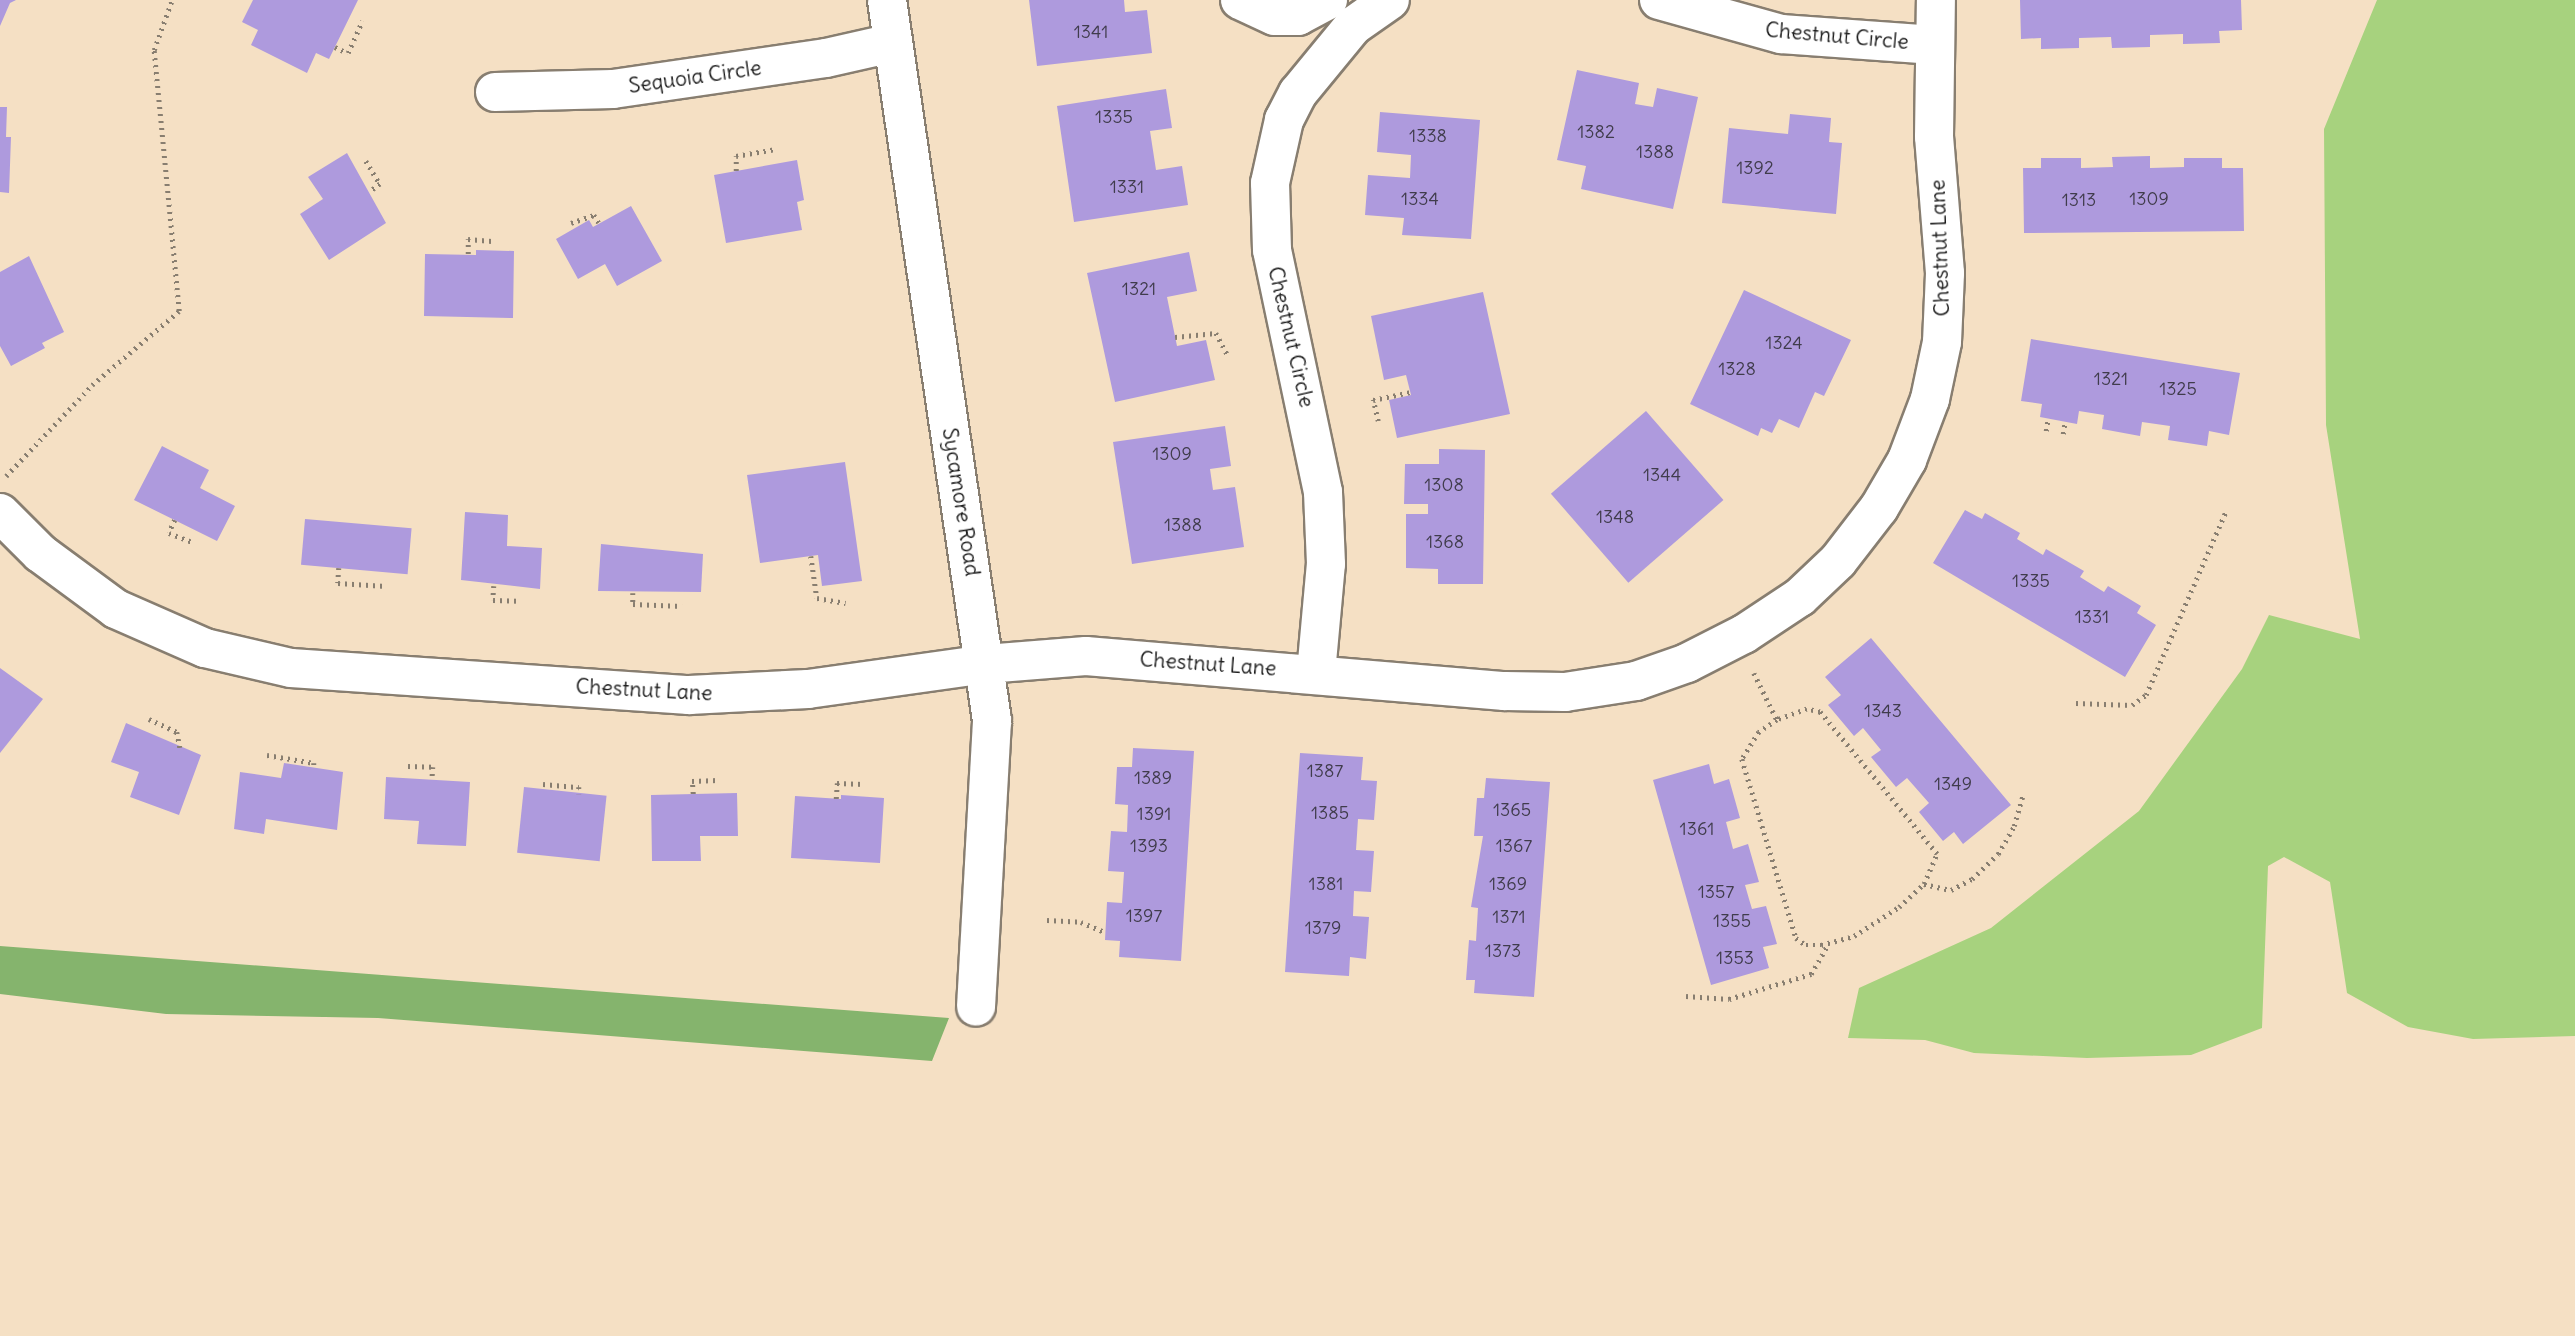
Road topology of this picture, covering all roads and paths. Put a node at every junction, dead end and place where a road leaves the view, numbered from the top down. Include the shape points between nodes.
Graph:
1 (172, 0) edge
2 (887, 0) edge
3 (1240, 0) edge
4 (1390, 0) edge
5 (1659, 0) edge
6 (1936, 0) edge
7 (1337, 9) edge
8 (362, 21) dead end
9 (892, 43) junction
10 (1935, 45) junction
11 (335, 47) dead end
12 (495, 92) dead end
13 (774, 149) dead end
14 (366, 161) dead end
15 (736, 171) dead end
16 (371, 191) dead end
17 (571, 223) dead end
18 (599, 223) dead end
19 (492, 241) dead end
20 (468, 254) dead end
21 (1175, 337) dead end
22 (1228, 356) dead end
23 (1410, 392) dead end
24 (2048, 419) dead end
25 (1378, 421) dead end
26 (2065, 422) dead end
27 (2046, 431) dead end
28 (2063, 434) dead end
29 (0, 482) edge
30 (2226, 511) dead end
31 (0, 513) edge
32 (175, 520) dead end
33 (193, 542) dead end
34 (811, 556) dead end
35 (339, 568) dead end
36 (386, 586) dead end
37 (494, 586) dead end
38 (634, 593) dead end
39 (518, 601) dead end
40 (846, 603) dead end
41 (682, 606) dead end
42 (986, 664) junction
43 (1316, 673) junction
44 (1754, 673) dead end
45 (2076, 703) dead end
46 (149, 719) dead end
47 (1777, 720) junction
48 (180, 748) dead end
49 (267, 755) dead end
50 (408, 766) dead end
51 (314, 767) dead end
52 (432, 780) dead end
53 (718, 780) dead end
54 (543, 784) dead end
55 (864, 784) dead end
56 (579, 794) dead end
57 (693, 794) dead end
58 (2023, 794) dead end
59 (836, 799) dead end
60 (1924, 884) junction
61 (1047, 920) dead end
62 (1105, 932) dead end
63 (1828, 943) junction
64 (1686, 996) dead end
65 (976, 1007) dead end

1 - 29 path via 154,50 179,311 92,385
2 - 9 street, Sycamore Road
3 - 7 street, Chestnut Circle via 1275,16
4 - 7 street, Chestnut Circle
5 - 10 street, Chestnut Circle via 1781,34
6 - 10 street, Chestnut Lane
7 - 43 street, Chestnut Circle via 1315,67 1284,120 1268,207 1273,261 1323,492 1326,564
8 - 11 path via 348,52
9 - 12 street, Sequoia Circle via 826,58 613,89
9 - 42 street, Sycamore Road
10 - 43 street, Chestnut Lane via 1934,137 1945,273 1942,342 1930,399 1907,460 1879,508 1838,561 1800,597 1744,634 1687,663 1636,681 1565,692 1505,691
13 - 15 path via 736,156
14 - 16 path via 380,184
17 - 18 path via 594,215
19 - 20 path via 468,239
21 - 22 path via 1216,333
23 - 25 path via 1373,400
24 - 27 path
26 - 28 path
30 - 45 path via 2146,695 2132,705
31 - 42 street, Chestnut Lane via 40,553 116,609 205,648 291,668 689,695 808,689
32 - 33 path via 169,533
34 - 40 path via 817,598
35 - 36 path via 338,583
37 - 39 path via 494,600
38 - 41 path via 633,604
42 - 43 street, Chestnut Lane via 1086,656
42 - 65 street, Sycamore Road via 992,721
44 - 47 path
46 - 48 path via 177,732
47 - 60 path via 1807,709 1820,712 1937,854
47 - 63 path via 1759,732 1742,759 1796,938 1806,945
49 - 51 path via 314,763
50 - 52 path via 433,767
53 - 57 path via 692,781
54 - 56 path via 579,787
55 - 59 path via 837,783
58 - 60 path via 2014,827 1998,854 1972,879 1951,890
60 - 63 path via 1899,907 1854,936
61 - 62 path via 1081,922
63 - 64 path via 1811,974 1729,999

